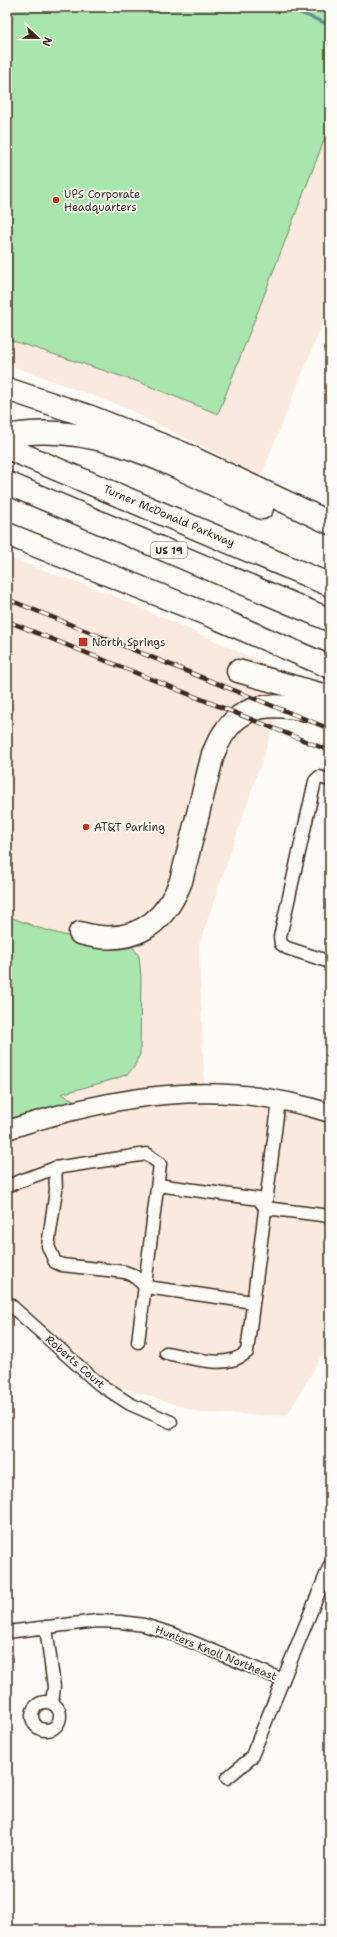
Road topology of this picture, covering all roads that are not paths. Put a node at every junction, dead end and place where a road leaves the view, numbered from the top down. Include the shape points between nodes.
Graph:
1 (7, 389) edge
2 (7, 436) edge
3 (7, 448) edge
4 (7, 483) edge
5 (330, 523) edge
6 (7, 534) edge
7 (330, 540) edge
8 (330, 584) edge
9 (330, 620) edge
10 (330, 668) edge
11 (238, 671) dead end
12 (330, 697) edge
13 (330, 715) edge
14 (330, 780) edge
15 (80, 933) dead end
16 (330, 962) edge
17 (280, 1100) junction
18 (330, 1113) edge
19 (7, 1130) edge
20 (55, 1168) junction
21 (158, 1185) junction
22 (7, 1186) edge
23 (265, 1208) junction
24 (330, 1216) edge
25 (146, 1287) junction
26 (7, 1302) edge
27 (253, 1302) junction
28 (138, 1342) dead end
29 (166, 1353) dead end
30 (171, 1422) dead end
31 (330, 1565) edge
32 (46, 1627) junction
33 (7, 1632) edge
34 (283, 1680) junction
35 (52, 1703) dead end
36 (227, 1778) dead end

1 - 5 highway via 91,417 182,453
2 - 7 highway via 61,433 122,445 151,456
3 - 8 highway, Turner McDonald Parkway
4 - 9 highway, US 19
6 - 10 highway via 219,618
11 - 12 highway
13 - 15 highway via 282,705 266,705 237,718 226,729 212,754 182,881 175,899 165,913 140,932 125,936 95,938
14 - 16 street via 319,777 315,781 280,937 281,944 287,948
17 - 18 street
17 - 19 street via 228,1094 152,1096 98,1104
17 - 23 street
20 - 21 street via 147,1154 160,1164
20 - 22 street
20 - 25 street via 56,1190 48,1246 55,1262 125,1272
21 - 23 street via 259,1199
21 - 25 street
23 - 24 street
23 - 27 street
25 - 27 street
25 - 28 street
26 - 30 street, Roberts Court via 99,1384 130,1404
27 - 29 street via 247,1352 240,1358 223,1363
31 - 34 street
32 - 33 street, Hunters Knoll Northeast
32 - 34 street, Hunters Knoll Northeast via 97,1620 144,1625 174,1634
32 - 35 street via 54,1687
34 - 36 street via 251,1758

